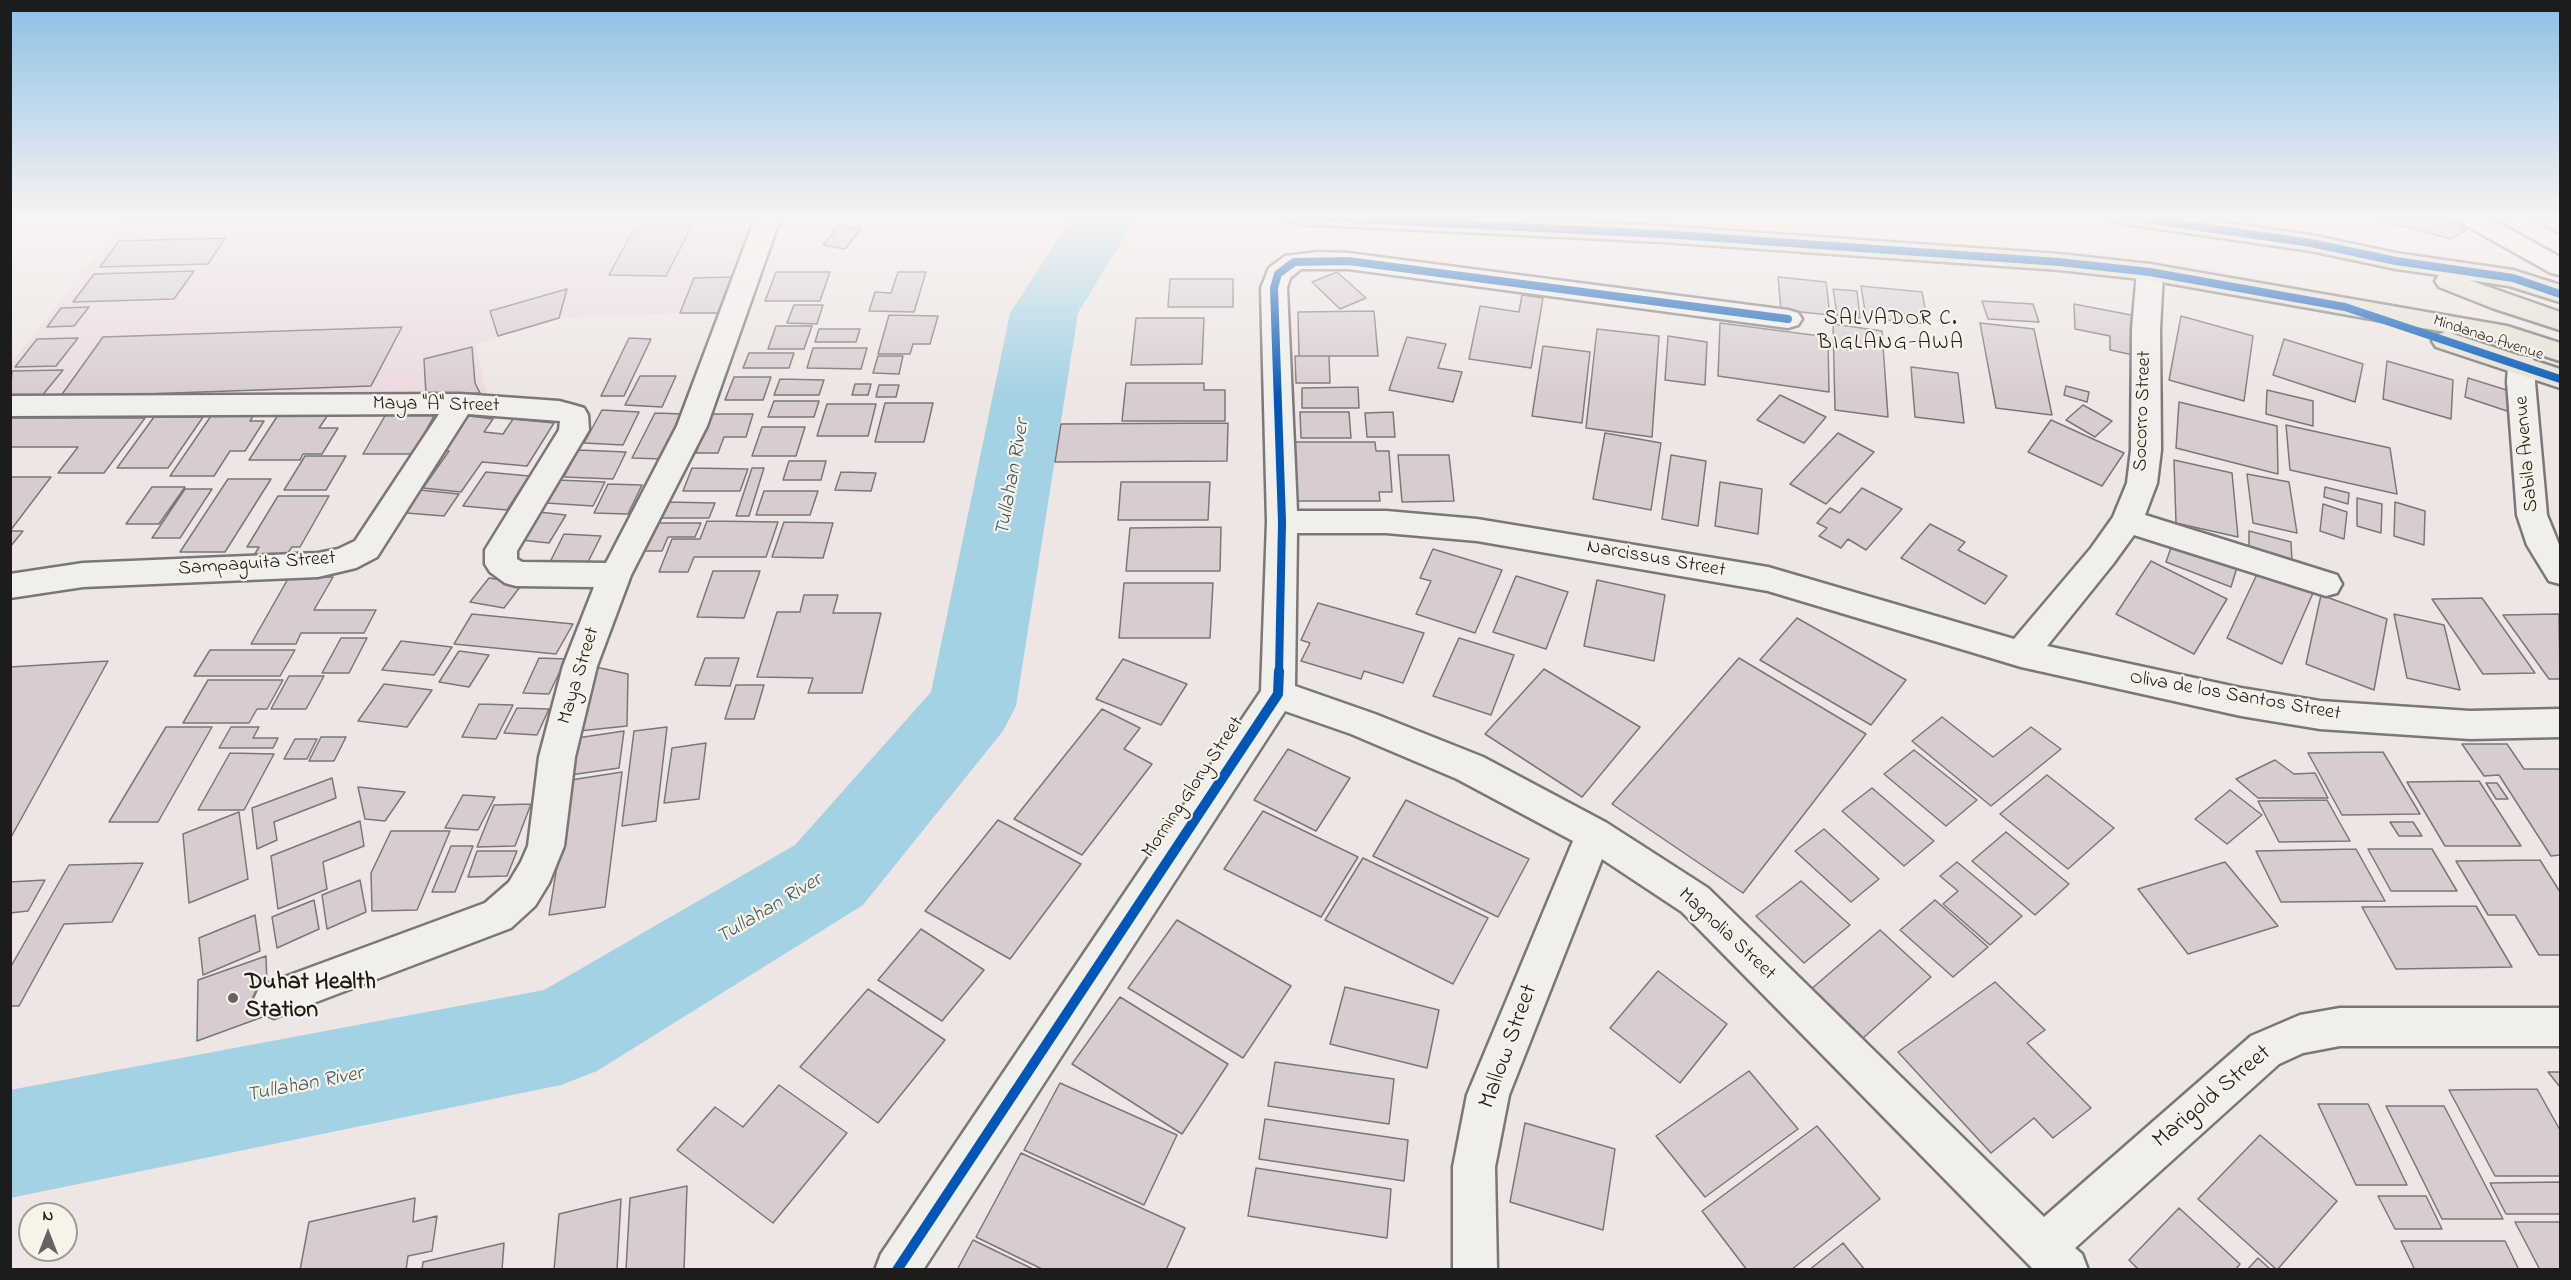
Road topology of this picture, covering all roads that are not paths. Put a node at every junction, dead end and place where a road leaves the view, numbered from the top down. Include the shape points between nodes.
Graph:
1 (747, 276) edge
2 (1278, 276) edge
3 (1458, 276) edge
4 (2150, 276) edge
5 (2173, 276) edge
6 (2434, 276) edge
7 (2492, 276) edge
8 (2560, 294) edge
9 (2345, 307) junction
10 (1788, 320) dead end
11 (2560, 321) edge
12 (2560, 352) edge
13 (2522, 365) junction
14 (2560, 379) edge
15 (460, 404) junction
16 (10, 406) edge
17 (2127, 521) junction
18 (1282, 522) junction
19 (2560, 572) edge
20 (615, 575) junction
21 (2326, 584) dead end
22 (10, 586) edge
23 (2020, 654) junction
24 (1278, 694) junction
25 (2560, 723) edge
26 (1594, 834) junction
27 (274, 999) dead end
28 (2560, 1027) edge
29 (2054, 1258) edge
30 (897, 1269) edge
31 (1475, 1269) edge

1 - 20 street, Maya Street via 692,426
2 - 18 street via 1274,288
3 - 10 street
4 - 17 street, Socorro Street via 2146,450 2142,483
5 - 9 main road, Mindanao Avenue
6 - 11 main road, Mindanao Avenue
7 - 8 main road, Mindanao Avenue
9 - 12 main road, Mindanao Avenue via 2497,332
9 - 13 main road, Mindanao Avenue
13 - 14 main road, Mindanao Avenue
13 - 19 street, Sabila Avenue via 2532,515 2543,545
15 - 16 street, Maya "A" Street
15 - 20 street, Maya "A" Street via 574,415 574,430 501,550 501,564 516,574
15 - 22 street, Sampaguita Street via 366,549 345,560 318,565 82,575
17 - 21 street
17 - 23 street, Socorro Street
18 - 23 street, Narcissus Street via 1386,522 1477,530 1768,579
18 - 24 street
20 - 27 street, Maya Street via 570,701 557,757 546,846 522,894 498,916
23 - 25 street, Oliva de los Santos Street via 2241,702 2320,715 2470,725
24 - 26 street, Magnolia Street via 1470,768
24 - 30 street, Morning Glory Street
26 - 29 street, Magnolia Street via 1695,900
26 - 31 street, Mallow Street via 1488,1095 1474,1167
28 - 29 street, Marigold Street via 2340,1027 2301,1034 2265,1050

